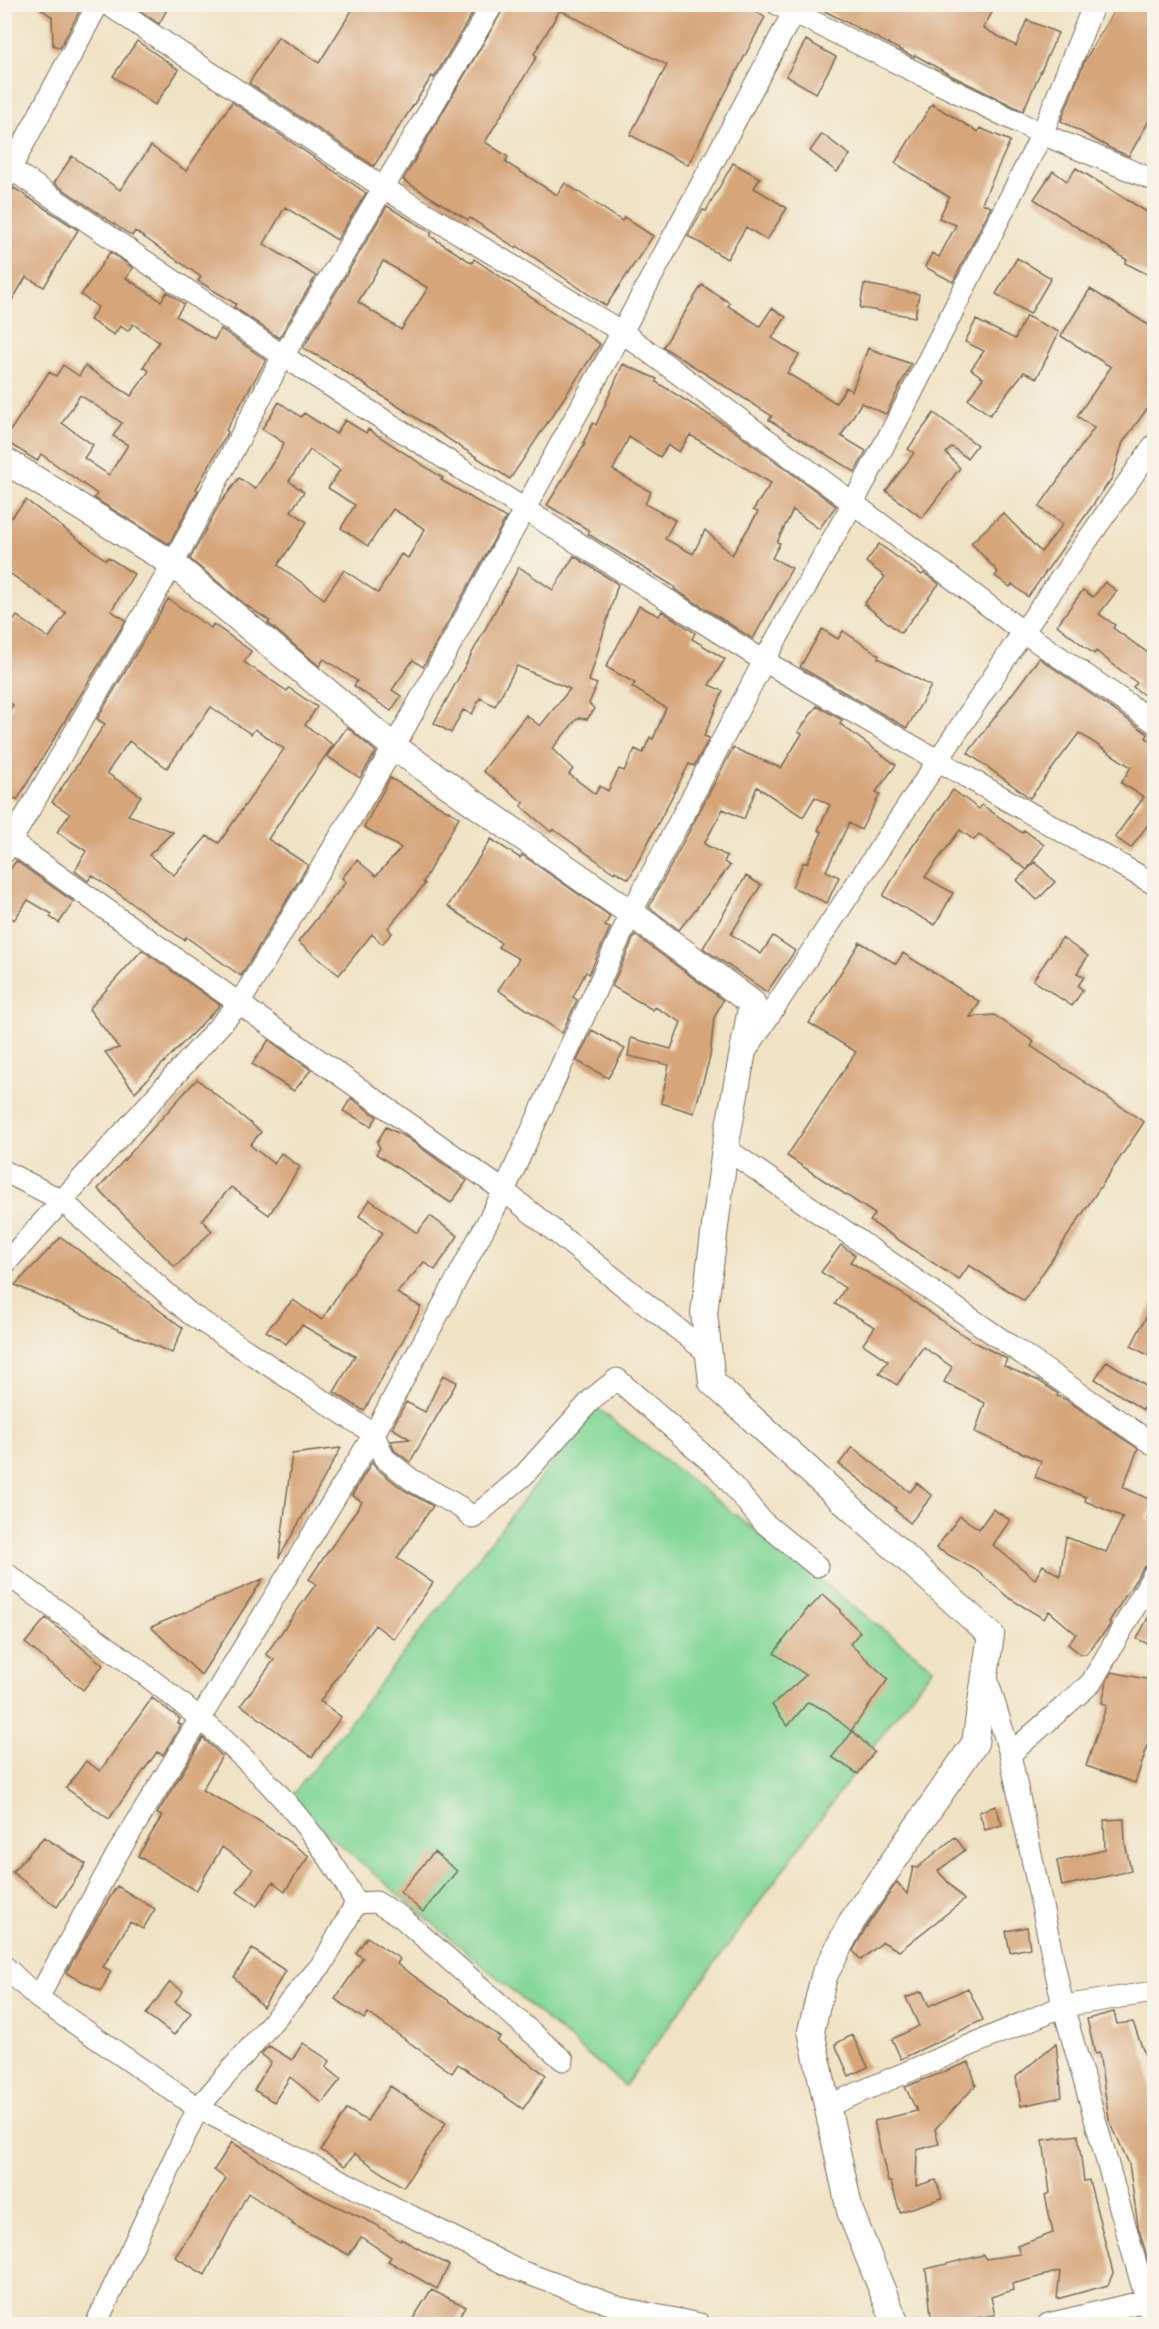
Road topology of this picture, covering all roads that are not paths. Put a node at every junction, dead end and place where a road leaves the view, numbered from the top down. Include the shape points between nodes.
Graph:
1 (98, 4) edge
2 (107, 4) edge
3 (493, 4) edge
4 (1095, 4) edge
5 (789, 7) edge
6 (1042, 134) junction
7 (7, 170) edge
8 (1155, 180) edge
9 (384, 188) junction
10 (622, 333) junction
11 (284, 356) junction
12 (1155, 445) edge
13 (4, 460) edge
14 (853, 503) junction
15 (525, 507) junction
16 (173, 564) junction
17 (1023, 632) junction
18 (764, 661) junction
19 (1155, 722) edge
20 (394, 747) junction
21 (938, 761) junction
22 (7, 844) edge
23 (1155, 884) edge
24 (631, 913) junction
25 (239, 1004) junction
26 (744, 1052) junction
27 (725, 1148) junction
28 (4, 1171) edge
29 (504, 1191) junction
30 (61, 1200) junction
31 (4, 1265) edge
32 (708, 1353) junction
33 (374, 1434) junction
34 (1155, 1445) edge
35 (817, 1566) dead end
36 (4, 1572) edge
37 (1155, 1574) edge
38 (986, 1674) junction
39 (201, 1717) junction
40 (1010, 1754) junction
41 (356, 1903) junction
42 (4, 1966) edge
43 (1155, 1992) edge
44 (38, 1998) junction
45 (1063, 2006) junction
46 (563, 2060) dead end
47 (827, 2106) junction
48 (198, 2108) junction
49 (1151, 2300) edge
50 (96, 2325) edge
51 (700, 2325) edge
52 (897, 2325) edge
53 (1048, 2325) edge
54 (1154, 2325) edge

1 - 7 street
2 - 9 street
3 - 9 street
4 - 6 street
5 - 6 street
5 - 10 street
6 - 8 street
6 - 14 street
7 - 11 street
9 - 10 street
9 - 11 street
10 - 14 street
10 - 15 street
11 - 15 street
11 - 16 street
12 - 17 street
13 - 16 street
14 - 17 street
14 - 18 street
15 - 18 street
15 - 20 street
16 - 20 street
16 - 22 street
17 - 19 street
17 - 21 street
18 - 21 street
18 - 24 street
20 - 24 street
20 - 25 street
21 - 23 street
21 - 26 street
22 - 25 street
24 - 26 street via 752,1003
24 - 29 street
25 - 29 street
25 - 30 street
26 - 27 street
27 - 32 street via 705,1313
27 - 34 street
28 - 30 street
29 - 32 street
29 - 33 street
30 - 31 street
30 - 33 street via 189,1313
32 - 38 street via 712,1382 991,1635
33 - 35 street via 384,1458 473,1518 523,1476 592,1399 617,1380 718,1468 763,1522
33 - 39 street
36 - 39 street
37 - 40 street via 1091,1683
38 - 40 street
38 - 47 street via 975,1743 852,1921 824,1976 811,2031
39 - 41 street via 313,1835
39 - 44 street via 116,1856
40 - 45 street
41 - 46 street via 376,1902 401,1917
41 - 48 street via 323,1963
42 - 44 street
43 - 45 street
44 - 48 street
45 - 47 street
45 - 49 street
47 - 52 street via 850,2211
48 - 50 street
48 - 51 street via 515,2269 621,2308
49 - 53 street
49 - 54 street

